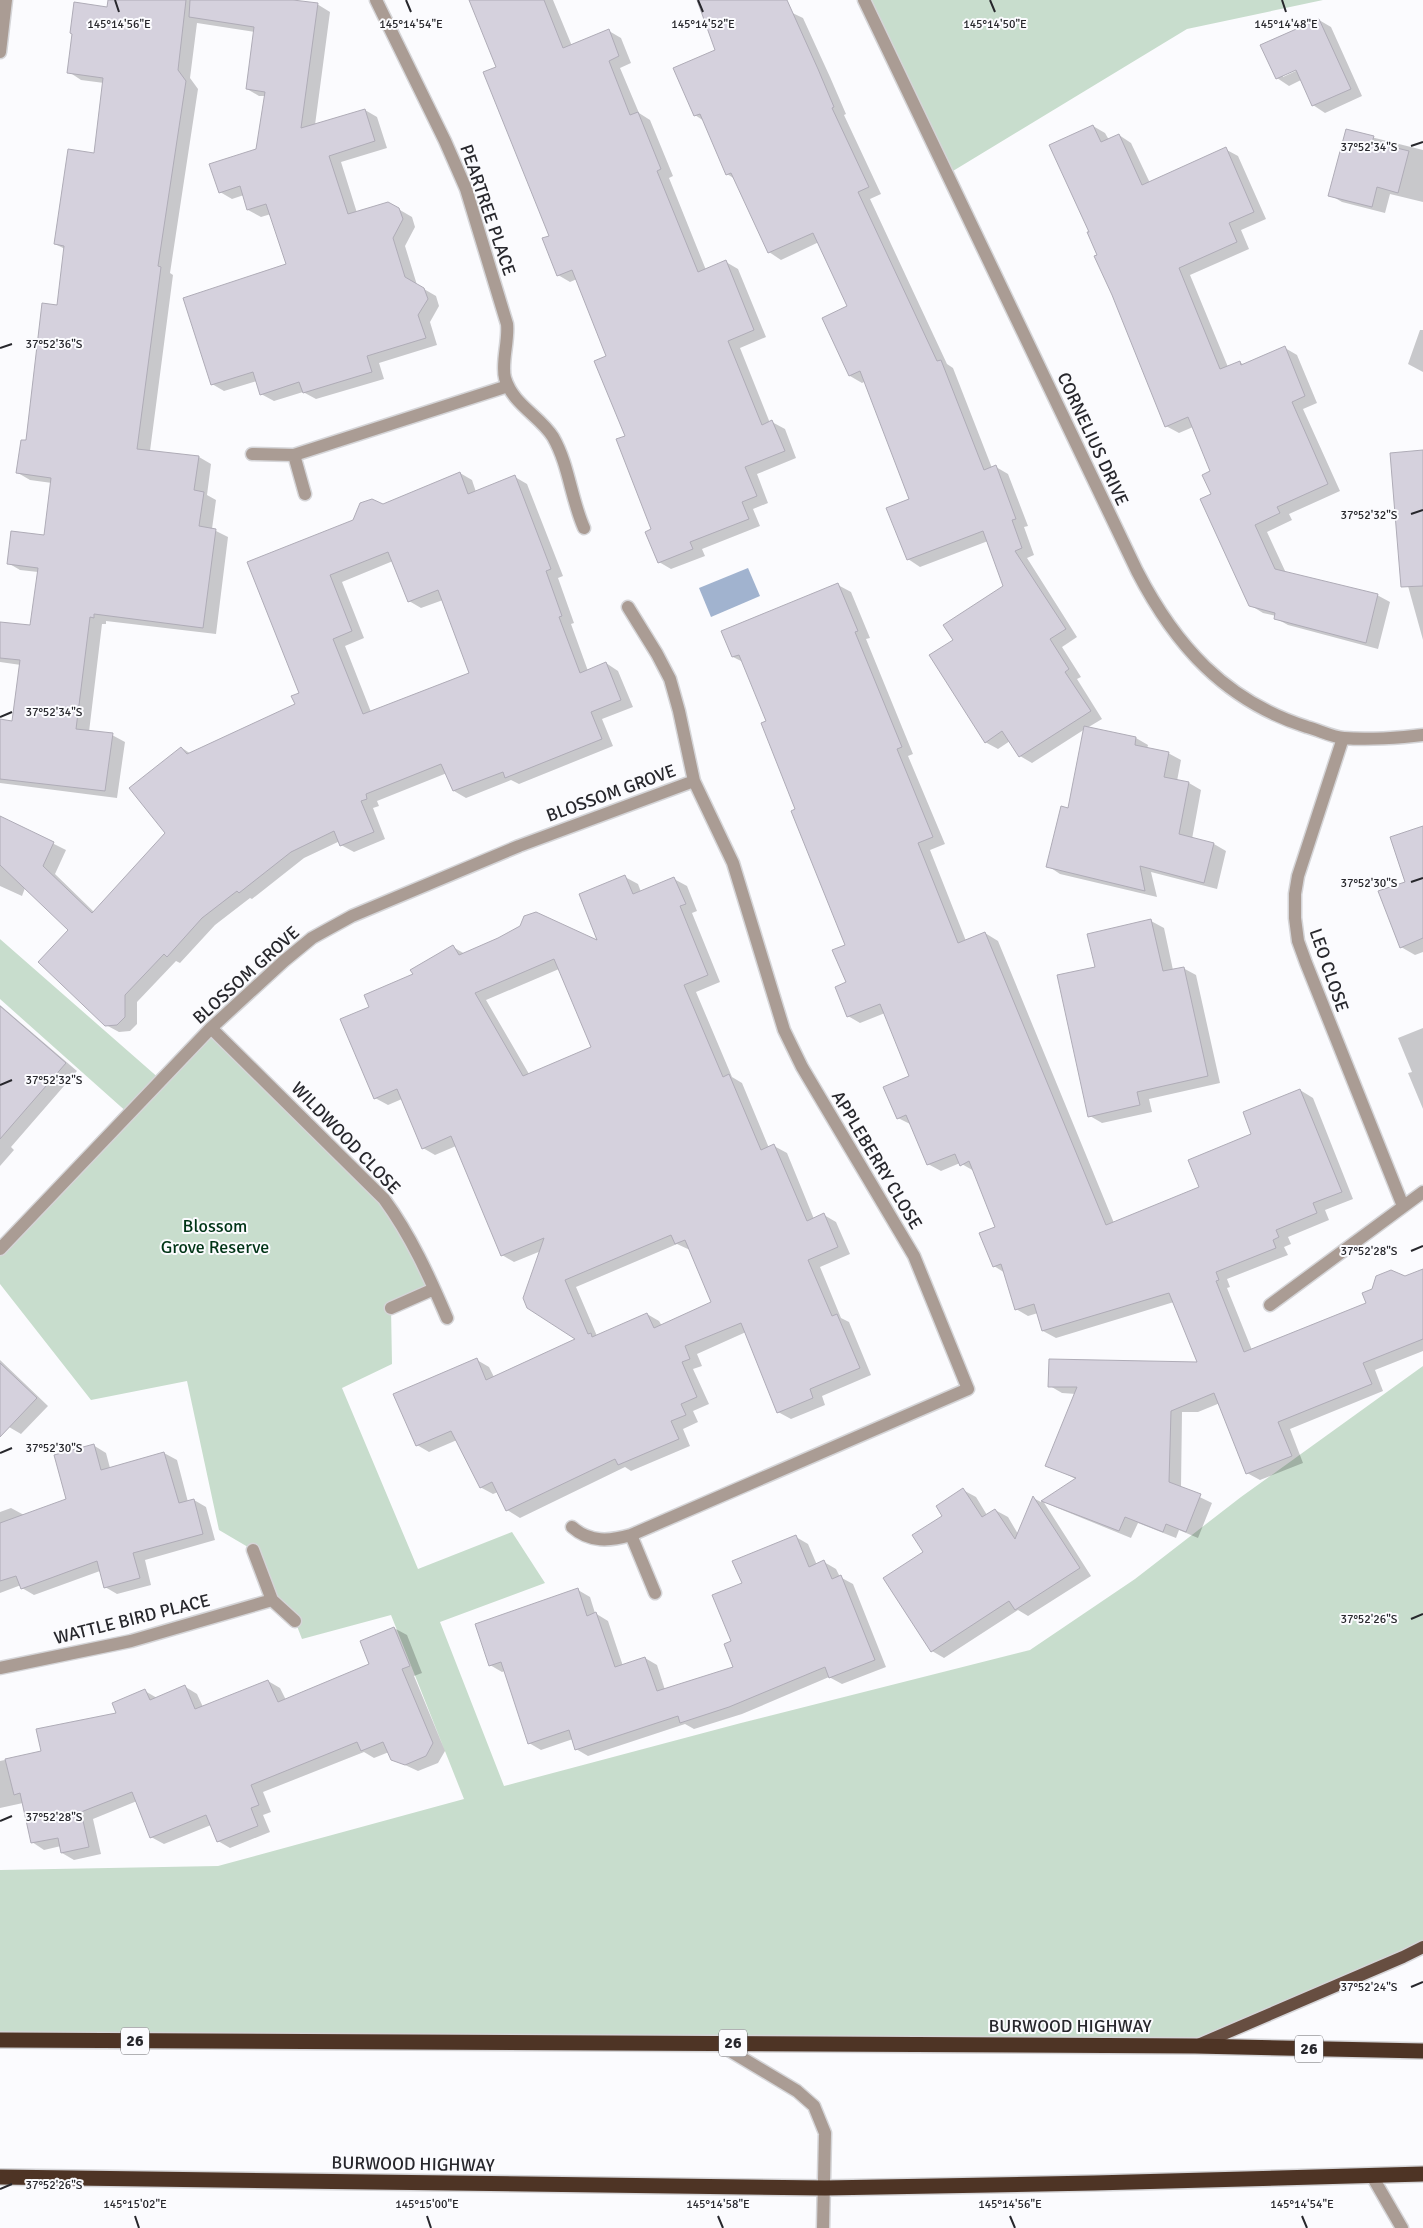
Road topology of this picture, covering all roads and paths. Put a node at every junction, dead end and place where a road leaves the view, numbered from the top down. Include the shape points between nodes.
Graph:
1 (6, 0) edge
2 (376, 0) edge
3 (864, 0) edge
4 (0, 52) edge
5 (508, 386) junction
6 (252, 454) dead end
7 (294, 455) junction
8 (305, 494) dead end
9 (584, 528) dead end
10 (628, 607) dead end
11 (1423, 735) edge
12 (1343, 738) junction
13 (694, 781) junction
14 (211, 1028) junction
15 (1423, 1192) edge
16 (1403, 1206) junction
17 (0, 1249) edge
18 (434, 1289) junction
19 (1270, 1305) dead end
20 (391, 1308) dead end
21 (447, 1318) dead end
22 (572, 1527) dead end
23 (632, 1536) junction
24 (253, 1550) dead end
25 (655, 1593) dead end
26 (272, 1600) junction
27 (295, 1621) dead end
28 (0, 1668) edge
29 (1423, 1947) edge
30 (0, 2040) edge
31 (716, 2043) junction
32 (1195, 2046) junction
33 (1423, 2051) edge
34 (1423, 2174) edge
35 (1372, 2176) junction
36 (0, 2177) edge
37 (825, 2188) junction
38 (823, 2228) edge
39 (1402, 2228) edge

1 - 4 street
2 - 5 street, PEARTREE PLACE via 466,189 507,324 504,375
3 - 12 street, CORNELIUS DRIVE via 1152,602 1193,656 1225,684 1267,712
5 - 7 street
5 - 9 street via 553,438 564,462
6 - 7 street
7 - 8 street
10 - 13 street, APPLEBERRY CLOSE via 670,679
11 - 12 street, CORNELIUS DRIVE
12 - 16 street, LEO CLOSE via 1303,857 1295,894 1295,918 1298,941 1306,963
13 - 14 street, BLOSSOM GROVE via 519,846 352,916 305,944
13 - 23 street, APPLEBERRY CLOSE via 732,863 784,1030 914,1256 968,1389
14 - 17 street, BLOSSOM GROVE
14 - 18 street, WILDWOOD CLOSE via 384,1199 410,1238
15 - 16 street
16 - 19 street
18 - 20 street
18 - 21 street, WILDWOOD CLOSE
22 - 23 street, APPLEBERRY CLOSE via 592,1539 617,1540
23 - 25 street
24 - 26 street
26 - 27 street
26 - 28 street, WATTLE BIRD PLACE via 131,1641
29 - 32 main road
30 - 31 highway, BURWOOD HIGHWAY / 26
31 - 32 highway, BURWOOD HIGHWAY / 26
31 - 37 street via 798,2091 814,2106 825,2133
32 - 33 highway, BURWOOD HIGHWAY / 26
34 - 35 highway, BURWOOD HIGHWAY
35 - 37 highway, BURWOOD HIGHWAY
35 - 39 street
36 - 37 highway, BURWOOD HIGHWAY
37 - 38 street

